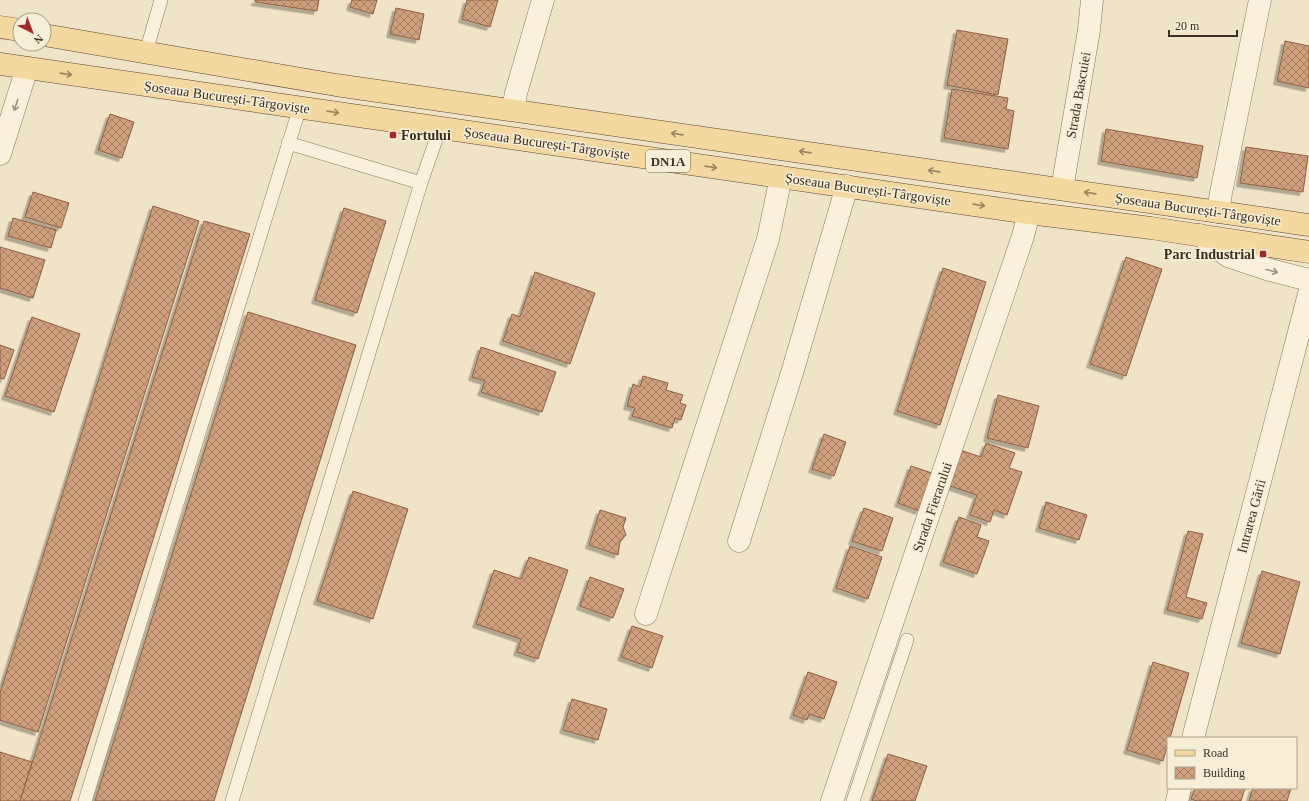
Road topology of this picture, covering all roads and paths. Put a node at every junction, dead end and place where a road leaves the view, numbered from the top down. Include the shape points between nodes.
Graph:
1 (161, 0) edge
2 (543, 0) edge
3 (1092, 0) edge
4 (1260, 0) edge
5 (52, 35) edge
6 (146, 52) junction
7 (10, 66) edge
8 (300, 108) junction
9 (513, 110) junction
10 (440, 128) junction
11 (288, 143) junction
12 (0, 154) edge
13 (781, 177) junction
14 (421, 183) junction
15 (847, 186) junction
16 (1062, 189) junction
17 (1029, 212) junction
18 (1218, 212) junction
19 (1309, 225) edge
20 (1200, 235) junction
21 (1309, 252) edge
22 (1309, 280) edge
23 (1309, 294) edge
24 (739, 541) dead end
25 (646, 614) dead end
26 (908, 640) dead end
27 (1193, 737) edge
28 (1180, 789) edge
29 (85, 801) edge
30 (232, 801) edge
31 (832, 801) edge
32 (853, 801) edge
33 (1177, 801) edge

1 - 6 lane
2 - 9 street
3 - 16 street, Strada Bascuiei
4 - 18 street
5 - 6 main road, Șoseaua București-Târgoviște / DN1A
6 - 9 main road, Șoseaua București-Târgoviște / DN1A via 328,84
7 -> 8 main road, Șoseaua București-Târgoviște / DN1A
7 -> 12 street
8 -> 10 main road, Șoseaua București-Târgoviște / DN1A
8 - 11 lane
16 -> 9 main road, Șoseaua București-Târgoviște / DN1A
10 -> 13 main road, Șoseaua București-Târgoviște / DN1A
10 - 14 lane
11 - 14 lane
11 - 29 lane
13 - 15 main road, Șoseaua București-Târgoviște / DN1A
13 - 25 street via 768,239
14 - 30 lane
15 -> 17 main road, Șoseaua București-Târgoviște / DN1A
15 - 24 street
18 -> 16 main road, Șoseaua București-Târgoviște / DN1A
17 - 20 main road, Șoseaua București-Târgoviște / DN1A
17 - 31 street, Strada Fierarului
18 - 19 main road, Șoseaua București-Târgoviște / DN1A
20 - 21 main road, Șoseaua București-Târgoviște / DN1A
20 -> 22 street via 1228,256
23 - 27 street, Intrarea Gării
26 - 32 lane
28 - 33 street

